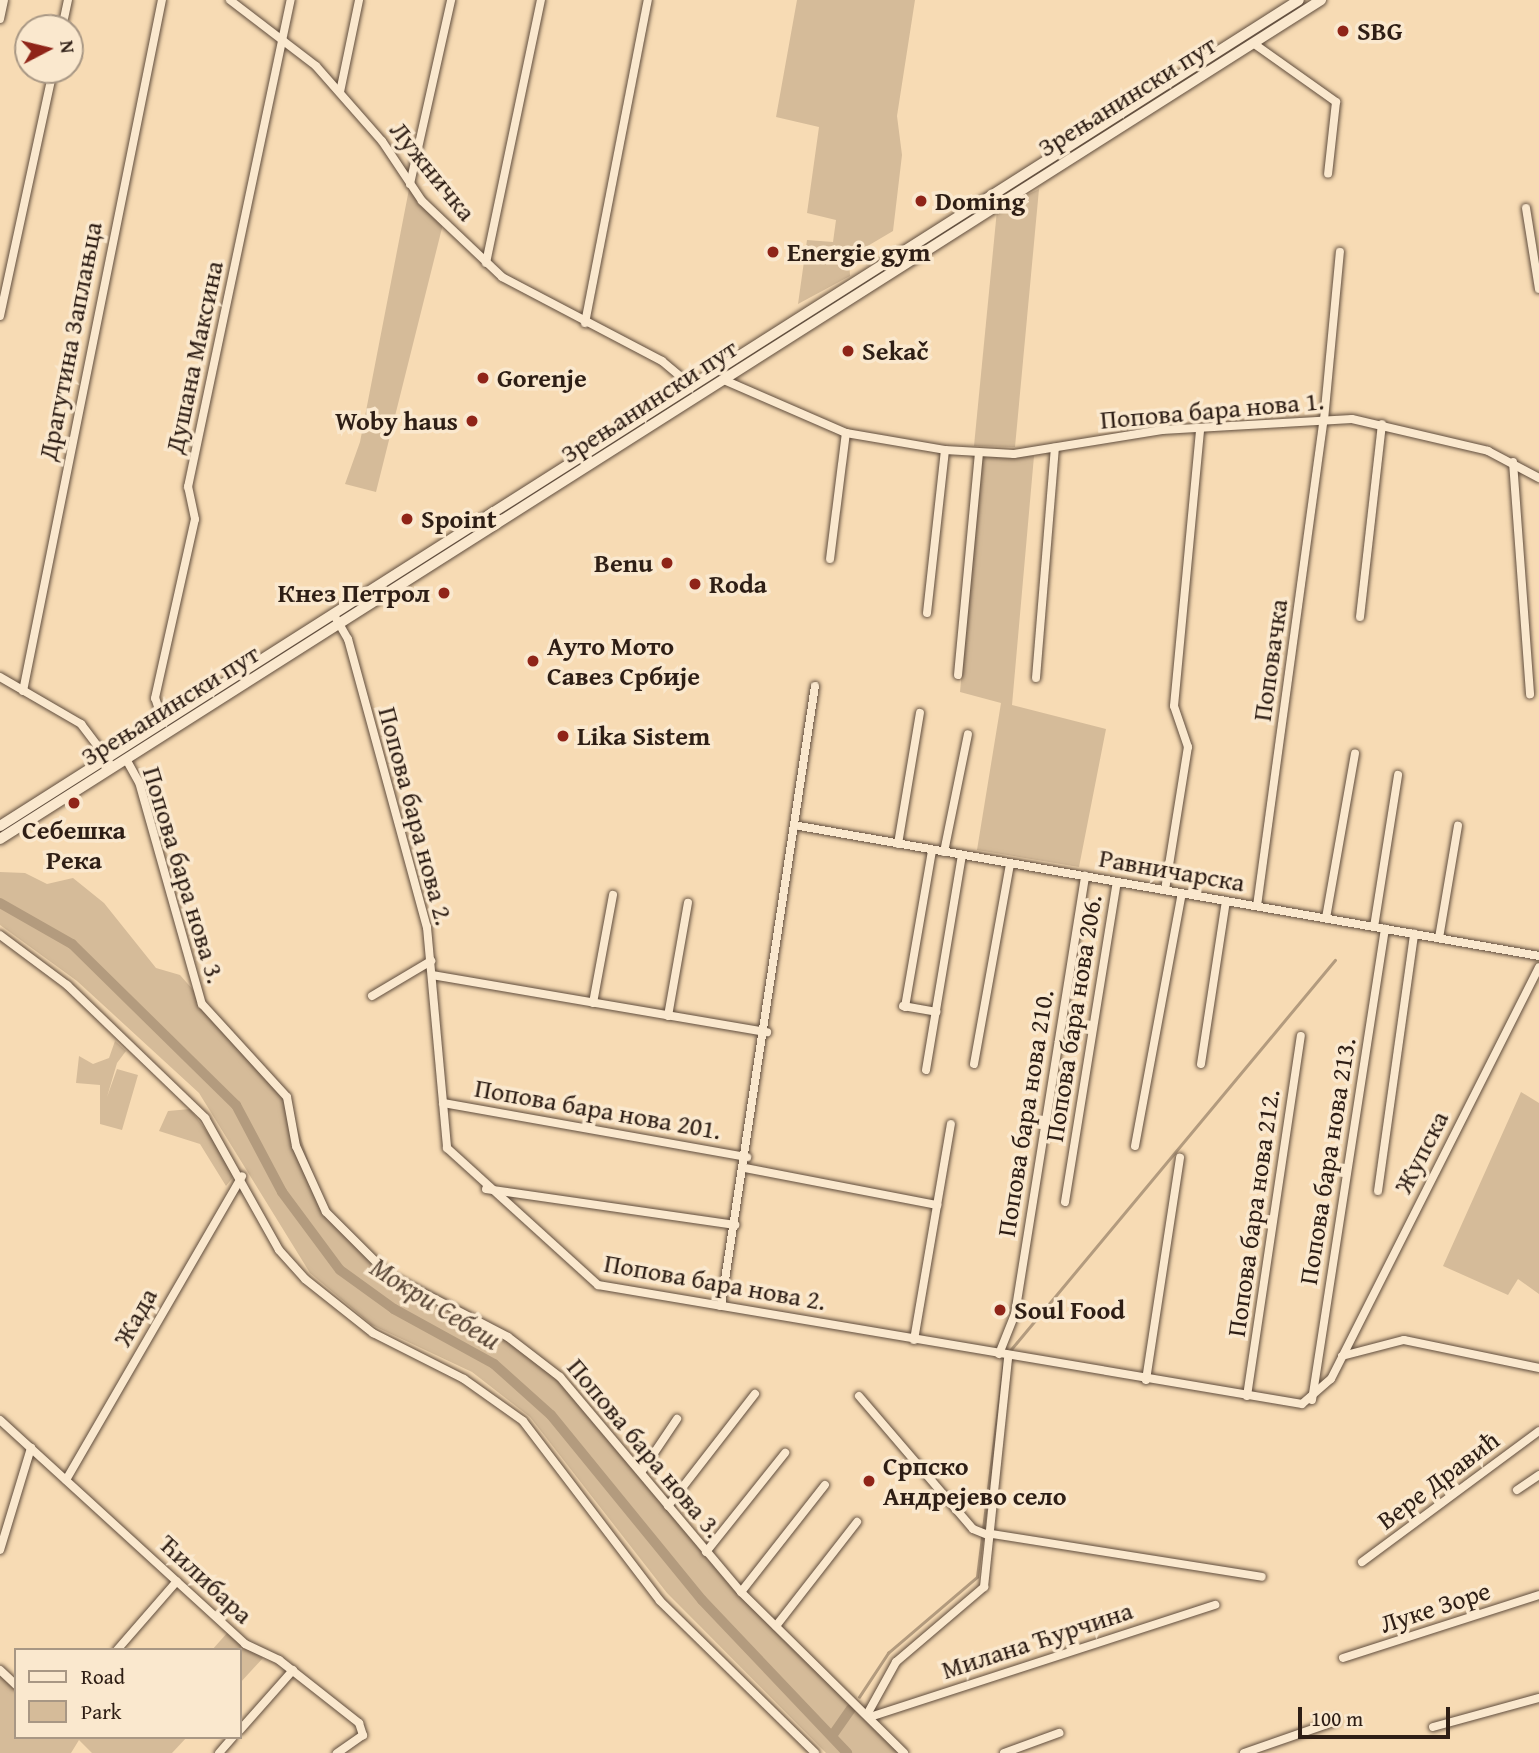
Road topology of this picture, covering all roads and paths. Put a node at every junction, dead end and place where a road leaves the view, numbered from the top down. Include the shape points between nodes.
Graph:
1 (4, 0) edge
2 (162, 0) edge
3 (230, 0) edge
4 (291, 0) edge
5 (359, 0) edge
6 (451, 0) edge
7 (541, 0) edge
8 (648, 0) edge
9 (1299, 0) edge
10 (1321, 0) edge
11 (0, 19) edge
12 (283, 37) junction
13 (1253, 43) junction
14 (50, 84) edge
15 (340, 92) junction
16 (1328, 174) dead end
17 (410, 184) junction
18 (1526, 208) dead end
19 (1340, 252) dead end
20 (486, 263) junction
21 (1539, 289) edge
22 (0, 316) edge
23 (585, 323) junction
24 (724, 380) junction
25 (692, 386) junction
26 (1324, 420) junction
27 (1382, 424) junction
28 (1200, 430) junction
29 (846, 433) junction
30 (1055, 448) junction
31 (945, 450) junction
32 (979, 454) junction
33 (1513, 462) junction
34 (1539, 478) edge
35 (831, 559) dead end
36 (927, 613) dead end
37 (1360, 617) dead end
38 (337, 619) junction
39 (958, 675) dead end
40 (0, 677) edge
41 (1036, 678) dead end
42 (815, 686) dead end
43 (23, 691) junction
44 (1530, 694) dead end
45 (920, 713) dead end
46 (163, 722) junction
47 (968, 734) dead end
48 (1354, 754) dead end
49 (106, 757) junction
50 (126, 759) junction
51 (1398, 775) dead end
52 (0, 826) edge
53 (799, 826) junction
54 (1458, 826) dead end
55 (0, 839) edge
56 (898, 844) junction
57 (932, 850) junction
58 (944, 852) junction
59 (962, 855) junction
60 (1010, 863) junction
61 (1085, 876) junction
62 (1117, 882) junction
63 (1165, 890) junction
64 (1182, 893) junction
65 (613, 895) dead end
66 (1226, 901) junction
67 (688, 903) dead end
68 (1257, 906) junction
69 (1326, 918) junction
70 (1374, 927) junction
71 (1385, 929) junction
72 (1414, 934) junction
73 (0, 935) edge
74 (1439, 938) junction
75 (1539, 956) edge
76 (431, 961) junction
77 (1539, 968) edge
78 (432, 975) junction
79 (372, 996) dead end
80 (593, 1003) junction
81 (936, 1012) junction
82 (668, 1016) junction
83 (767, 1032) junction
84 (1301, 1035) dead end
85 (974, 1064) dead end
86 (1201, 1064) dead end
87 (926, 1070) dead end
88 (443, 1103) junction
89 (951, 1125) dead end
90 (1135, 1146) dead end
91 (747, 1157) junction
92 (1180, 1158) dead end
93 (745, 1168) junction
94 (242, 1176) junction
95 (486, 1189) junction
96 (1378, 1191) dead end
97 (1065, 1202) dead end
98 (937, 1205) junction
99 (735, 1226) junction
100 (721, 1306) junction
101 (914, 1340) junction
102 (1004, 1356) junction
103 (1342, 1356) junction
104 (1539, 1368) edge
105 (1146, 1380) junction
106 (755, 1394) dead end
107 (859, 1396) dead end
108 (1247, 1396) junction
109 (1312, 1400) junction
110 (677, 1419) dead end
111 (0, 1420) edge
112 (1539, 1431) edge
113 (31, 1448) junction
114 (785, 1453) dead end
115 (642, 1471) junction
116 (1539, 1475) edge
117 (66, 1480) junction
118 (825, 1485) dead end
119 (1517, 1490) dead end
120 (668, 1506) junction
121 (858, 1522) dead end
122 (991, 1536) junction
123 (0, 1550) edge
124 (706, 1552) junction
125 (1362, 1562) dead end
126 (1262, 1577) dead end
127 (177, 1581) junction
128 (741, 1592) junction
129 (1539, 1595) edge
130 (1215, 1605) dead end
131 (776, 1626) junction
132 (119, 1648) edge
133 (1343, 1658) dead end
134 (0, 1670) edge
135 (293, 1671) junction
136 (14, 1683) edge
137 (1539, 1698) edge
138 (871, 1714) junction
139 (1336, 1721) dead end
140 (1433, 1727) dead end
141 (242, 1728) edge
142 (1059, 1733) dead end
143 (231, 1739) edge
144 (219, 1753) edge
145 (337, 1753) edge
146 (815, 1753) edge
147 (904, 1753) edge
148 (1004, 1753) edge
149 (1244, 1753) edge

1 - 11 street
2 - 43 street, Драгутина Заплањца
3 - 12 street, Лужничка
4 - 12 street, Душана Максина
5 - 15 street
6 - 17 street
7 - 20 street
8 - 23 street
9 - 25 main road, Зрењанински пут
10 - 13 main road, Зрењанински пут
12 - 15 street, Лужничка
12 - 46 street, Душана Максина via 188,487 195,519 155,698
13 - 16 street via 1336,102
13 - 24 main road, Зрењанински пут
14 - 22 street
15 - 17 street, Лужничка
17 - 20 street, Лужничка
18 - 21 street
19 - 26 street, Поповачка
20 - 23 street, Лужничка via 524,292
23 - 25 street, Лужничка via 673,368
24 - 29 street, Попова бара нова 1.
24 - 38 main road, Зрењанински пут
25 - 38 main road, Зрењанински пут
26 - 27 street, Попова бара нова 1.
26 - 28 street, Попова бара нова 1.
26 - 68 street, Поповачка
27 - 33 street, Попова бара нова 1.
27 - 37 street
28 - 30 street, Попова бара нова 1.
28 - 63 street via 1174,712 1188,737
29 - 31 street, Попова бара нова 1.
29 - 35 street
30 - 32 street, Попова бара нова 1.
30 - 41 street
31 - 32 street, Попова бара нова 1.
31 - 36 street
32 - 39 street
33 - 34 street, Попова бара нова 1.
33 - 44 street
38 - 46 main road, Зрењанински пут
38 - 50 main road, Зрењанински пут
38 - 76 street, Попова бара нова 2. via 423,914
40 - 43 street
42 - 53 street
43 - 49 street via 81,724
45 - 56 street
46 - 49 main road, Зрењанински пут
47 - 58 street
48 - 69 street
49 - 52 main road, Зрењанински пут
50 - 55 main road, Зрењанински пут
50 - 115 street, Попова бара нова 3. via 139,782 202,1004 287,1097 296,1146 326,1212 389,1275 539,1359
51 - 70 street
53 - 56 street, Равничарска
53 - 83 street
54 - 74 street
56 - 57 street, Равничарска
57 - 58 street, Равничарска
57 - 81 street via 904,1007
58 - 59 street, Равничарска
59 - 60 street, Равничарска
59 - 81 street
60 - 61 street, Равничарска
60 - 85 street
61 - 62 street, Равничарска
61 - 102 street, Попова бара нова 210. via 1015,1314
62 - 63 street, Равничарска
62 - 97 street, Попова бара нова 206.
63 - 64 street, Равничарска
64 - 66 street, Равничарска
64 - 90 street
65 - 80 street
66 - 68 street, Равничарска
66 - 86 street
67 - 82 street
68 - 69 street, Равничарска
69 - 70 street, Равничарска
70 - 71 street, Равничарска
71 - 72 street, Равничарска
71 - 109 street, Попова бара нова 213.
72 - 74 street, Равничарска
72 - 96 street
73 - 94 street via 40,961 148,1060 205,1118
74 - 75 street, Равничарска
76 - 78 street, Попова бара нова 2.
76 - 79 street
77 - 103 street, Жупска
78 - 80 street
78 - 88 street, Попова бара нова 2.
80 - 82 street
81 - 87 street
82 - 83 street
83 - 91 street
84 - 108 street, Попова бара нова 212.
88 - 91 street, Попова бара нова 201.
88 - 95 street, Попова бара нова 2. via 450,1153
89 - 98 street
91 - 93 street
92 - 105 street
93 - 98 street
93 - 99 street
94 - 117 street, Жада
94 - 146 street via 289,1264 373,1333 464,1379 523,1421 660,1601
95 - 99 street
95 - 100 street, Попова бара нова 2. via 591,1282
98 - 101 street
99 - 100 street
100 - 101 street, Попова бара нова 2.
101 - 102 street, Попова бара нова 2.
102 - 105 street, Попова бара нова 2.
102 - 122 street, Попова бара нова 210.
103 - 104 street via 1404,1340
103 - 109 street
105 - 108 street, Попова бара нова 2.
106 - 120 street
107 - 122 street via 979,1534
108 - 109 street, Попова бара нова 2.
110 - 115 street
111 - 113 street, Ћилибара
112 - 125 street, Вере Дравић
113 - 117 street, Ћилибара
113 - 123 street
114 - 124 street
115 - 120 street, Попова бара нова 3.
116 - 119 street
117 - 127 street, Ћилибара
118 - 128 street
120 - 124 street, Попова бара нова 3.
121 - 131 street
122 - 126 street
122 - 138 street, Попова бара нова 210. via 984,1587 896,1662
124 - 128 street, Попова бара нова 3.
127 - 132 street
127 - 135 street, Ћилибара via 249,1647
128 - 131 street, Попова бара нова 3.
129 - 133 street, Луке Зоре
130 - 138 street, Милана Ћурчина
131 - 138 street, Попова бара нова 3.
134 - 136 street
135 - 141 street
135 - 145 street, Ћилибара via 361,1726 363,1735
137 - 140 street
138 - 147 street, Попова бара нова 3.
139 - 149 street
142 - 148 street
143 - 144 street

